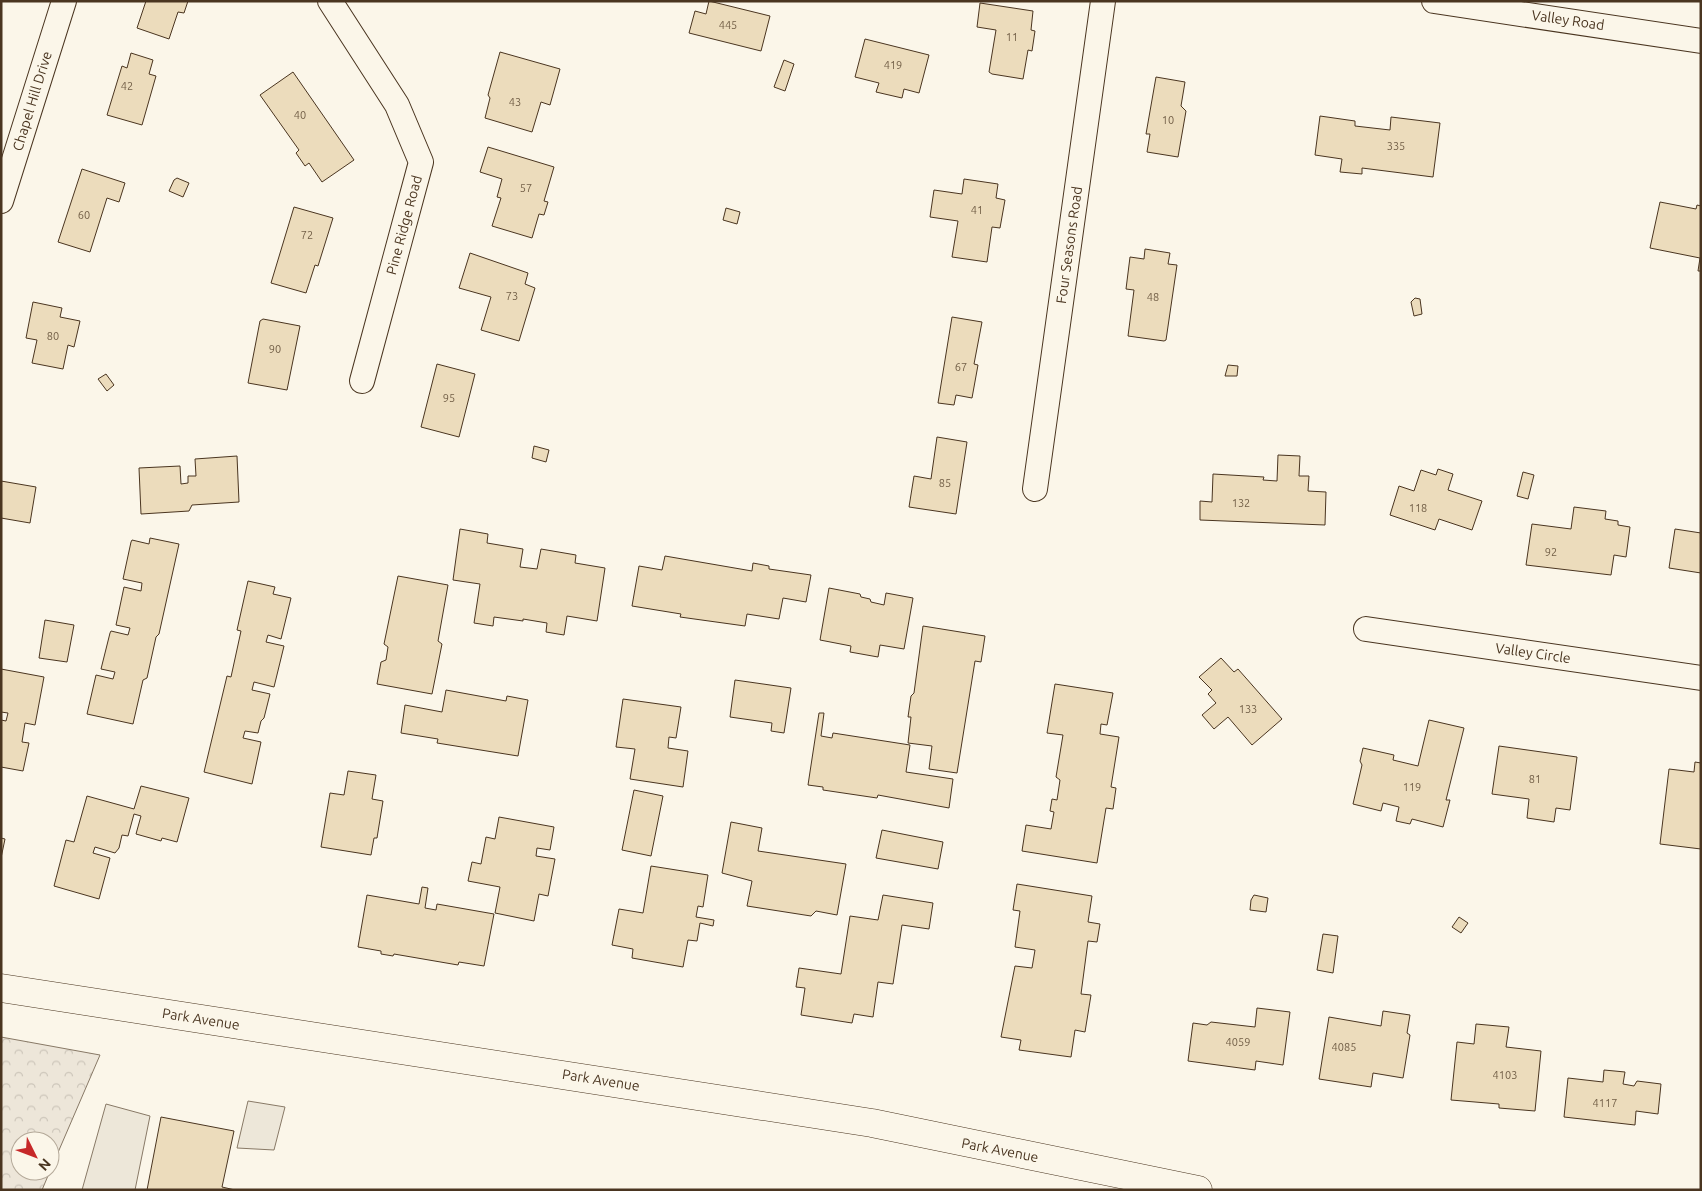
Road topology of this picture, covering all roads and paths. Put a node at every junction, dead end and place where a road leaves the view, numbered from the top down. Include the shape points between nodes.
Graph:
1 (64, 1) edge
2 (330, 1) edge
3 (1103, 1) edge
4 (1434, 1) edge
5 (1701, 41) edge
6 (1, 201) edge
7 (362, 381) dead end
8 (1036, 489) dead end
9 (1366, 629) dead end
10 (1701, 678) edge
11 (1, 988) edge
12 (1198, 1190) edge

1 - 6 street, Chapel Hill Drive
2 - 7 street, Pine Ridge Road via 397,105 421,162
3 - 8 street, Four Seasons Road
4 - 5 street, Valley Road
9 - 10 street, Valley Circle
11 - 12 main road, Park Avenue via 872,1123

